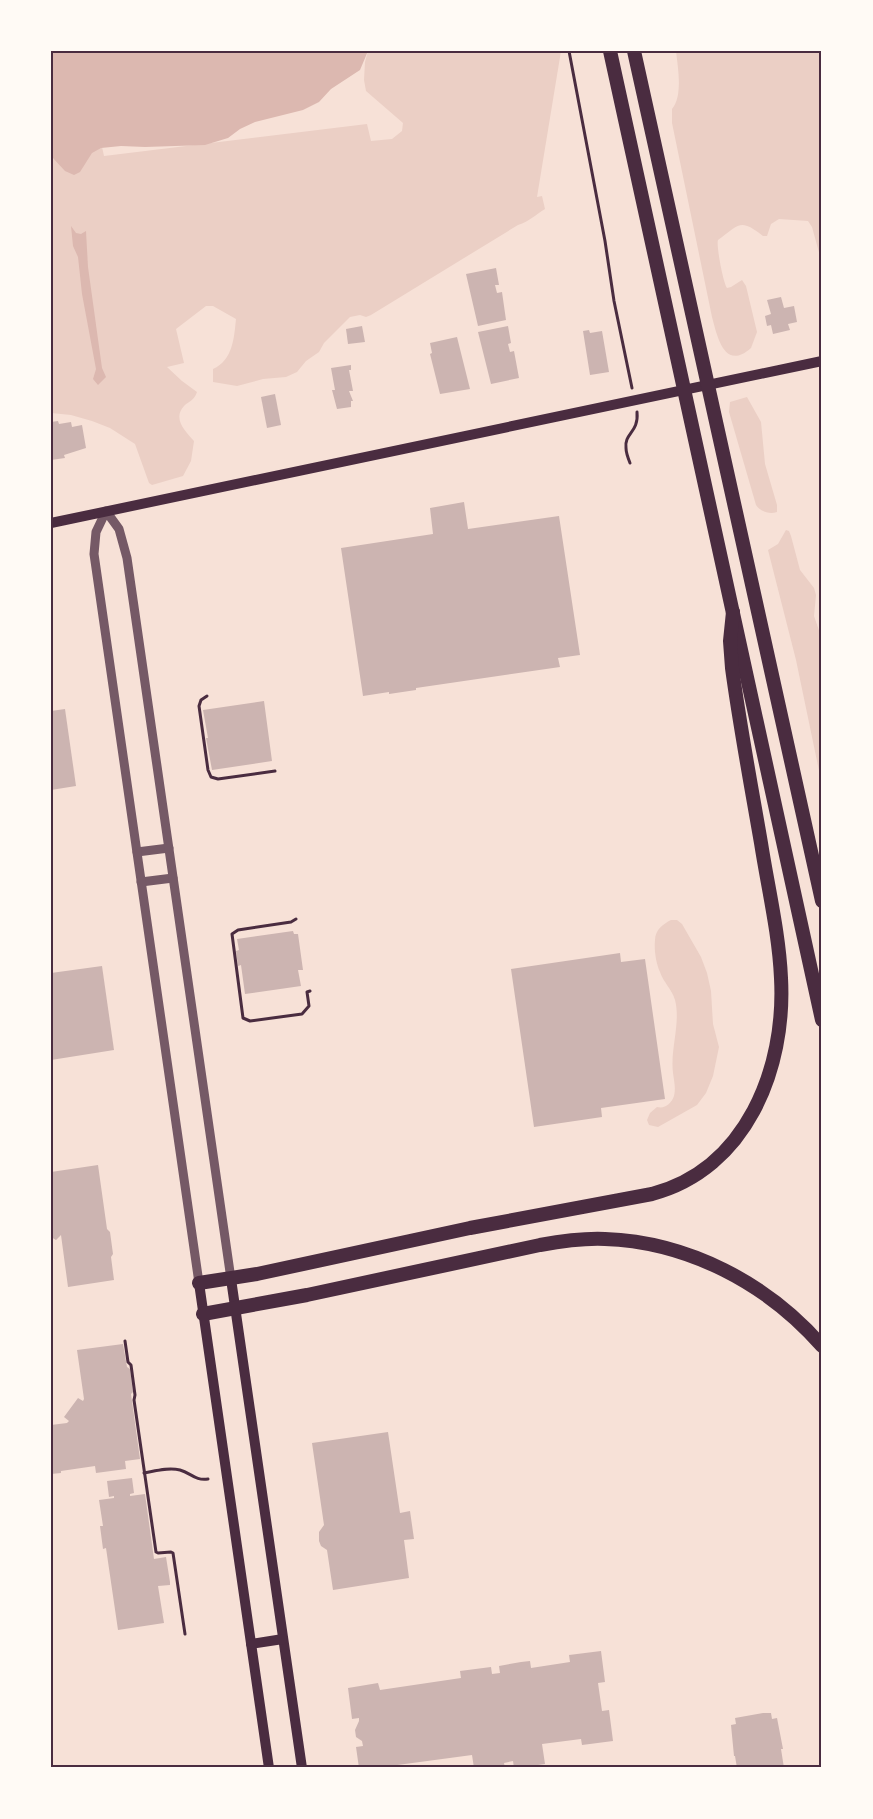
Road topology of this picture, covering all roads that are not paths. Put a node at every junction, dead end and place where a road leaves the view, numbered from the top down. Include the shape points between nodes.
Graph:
1 (610, 51) edge
2 (634, 51) edge
3 (822, 361) edge
4 (106, 511) junction
5 (51, 523) edge
6 (733, 612) junction
7 (169, 848) junction
8 (137, 852) junction
9 (173, 878) junction
10 (141, 882) junction
11 (820, 885) edge
12 (822, 900) edge
13 (822, 1020) edge
14 (231, 1279) junction
15 (199, 1283) junction
16 (236, 1308) junction
17 (203, 1314) junction
18 (822, 1346) edge
19 (283, 1639) junction
20 (251, 1644) junction
21 (269, 1768) edge
22 (302, 1768) edge

1 - 6 highway
2 - 11 highway
3 - 4 main road
4 - 5 main road
4 - 7 street via 119,529 125,549
4 - 8 street via 96,532 94,554
6 - 13 highway
6 - 14 highway via 732,668 781,980 771,1066 758,1105 742,1133 706,1169 660,1192
7 - 8 street
7 - 9 street
8 - 10 street
9 - 10 street
9 - 14 street
10 - 15 street
11 - 12 highway
14 - 15 highway
14 - 16 main road
15 - 17 main road
16 - 17 highway
16 - 18 highway via 540,1245 605,1239 666,1249 715,1265 775,1302
16 - 19 main road
17 - 20 main road
19 - 20 main road
19 - 22 main road
20 - 21 main road

